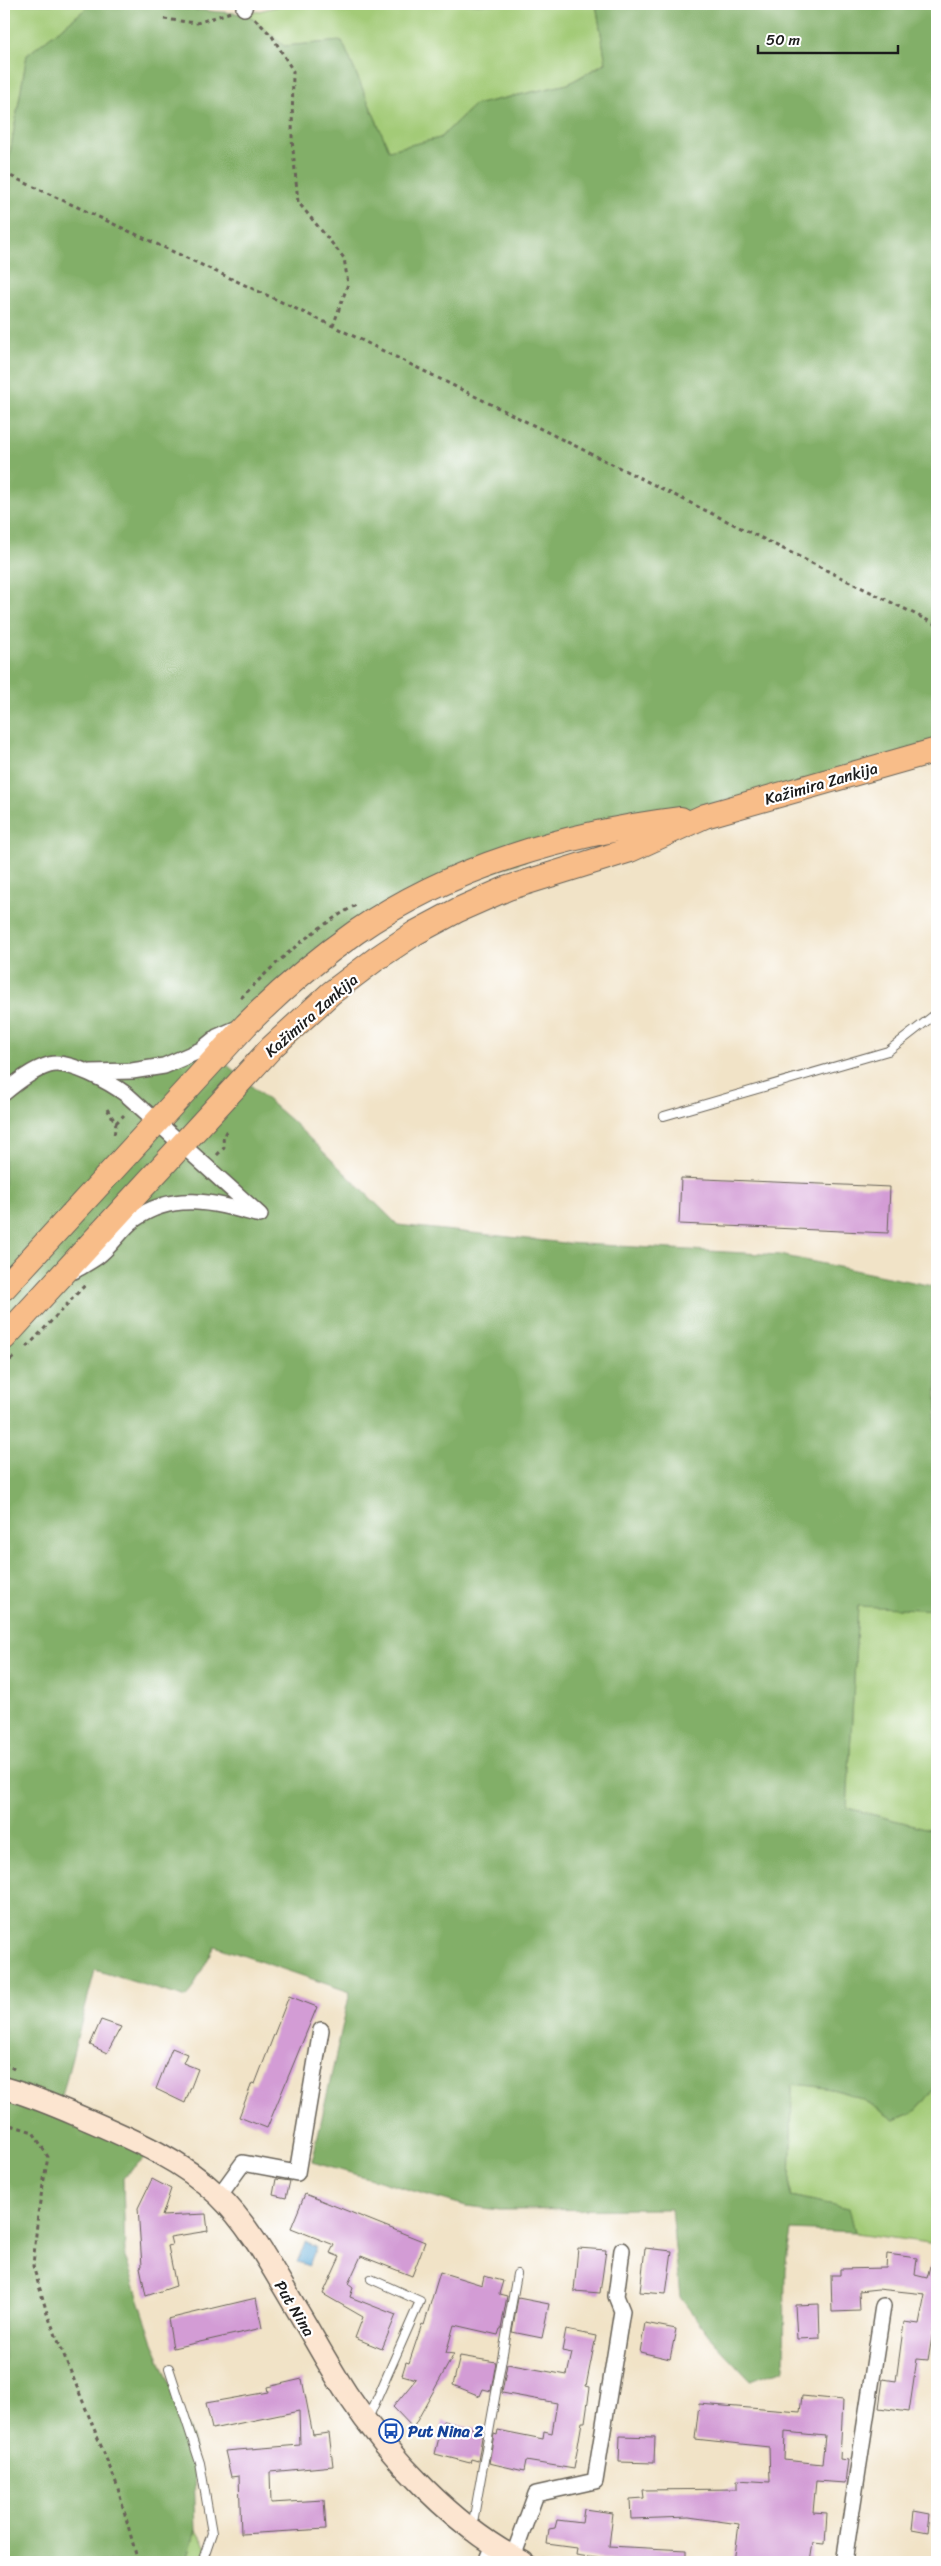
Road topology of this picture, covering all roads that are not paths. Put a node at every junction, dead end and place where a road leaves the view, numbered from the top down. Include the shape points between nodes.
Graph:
1 (937, 750) edge
2 (705, 816) junction
3 (937, 1013) edge
4 (246, 1025) junction
5 (88, 1072) junction
6 (4, 1093) edge
7 (664, 1116) dead end
8 (157, 1122) junction
9 (182, 1145) junction
10 (56, 1281) junction
11 (4, 1288) edge
12 (4, 1338) edge
13 (321, 2030) dead end
14 (4, 2075) edge
15 (4, 2088) edge
16 (35, 2097) junction
17 (219, 2196) junction
18 (622, 2250) dead end
19 (517, 2274) dead end
20 (371, 2279) dead end
21 (883, 2306) dead end
22 (169, 2368) dead end
23 (366, 2421) junction
24 (472, 2528) junction
25 (489, 2554) edge
26 (518, 2560) edge
27 (202, 2562) edge
28 (844, 2562) edge

1 - 2 main road, Kažimira Zankija
2 - 4 main road, Kažimira Zankija via 622,826 497,862 446,882 357,931 281,990
2 - 9 main road, Kažimira Zankija via 630,850 508,888 415,933 368,965 297,1022
3 - 7 lane via 888,1051
4 - 5 street via 217,1037 187,1058 164,1066
4 - 8 main road, Kažimira Zankija
5 - 6 street via 51,1064 25,1076
5 - 8 street via 113,1085
8 - 9 street
8 - 11 main road, Kažimira Zankija
9 - 10 main road, Kažimira Zankija
9 - 10 street via 260,1215 212,1202 159,1206 136,1218 98,1257
10 - 12 main road, Kažimira Zankija
13 - 17 street via 297,2174 243,2163
14 - 16 main road, Put Nina
15 - 16 main road, Put Nina
16 - 17 main road, Put Nina via 153,2150 197,2176
17 - 23 main road, Put Nina via 251,2233
18 - 26 street via 616,2296 622,2311 595,2481 536,2494
19 - 24 lane
20 - 23 lane via 420,2301
21 - 28 street
22 - 27 lane via 200,2463 212,2533
23 - 24 main road, Put Nina via 425,2486
24 - 25 main road, Put Nina
25 - 26 main road, Put Nina

